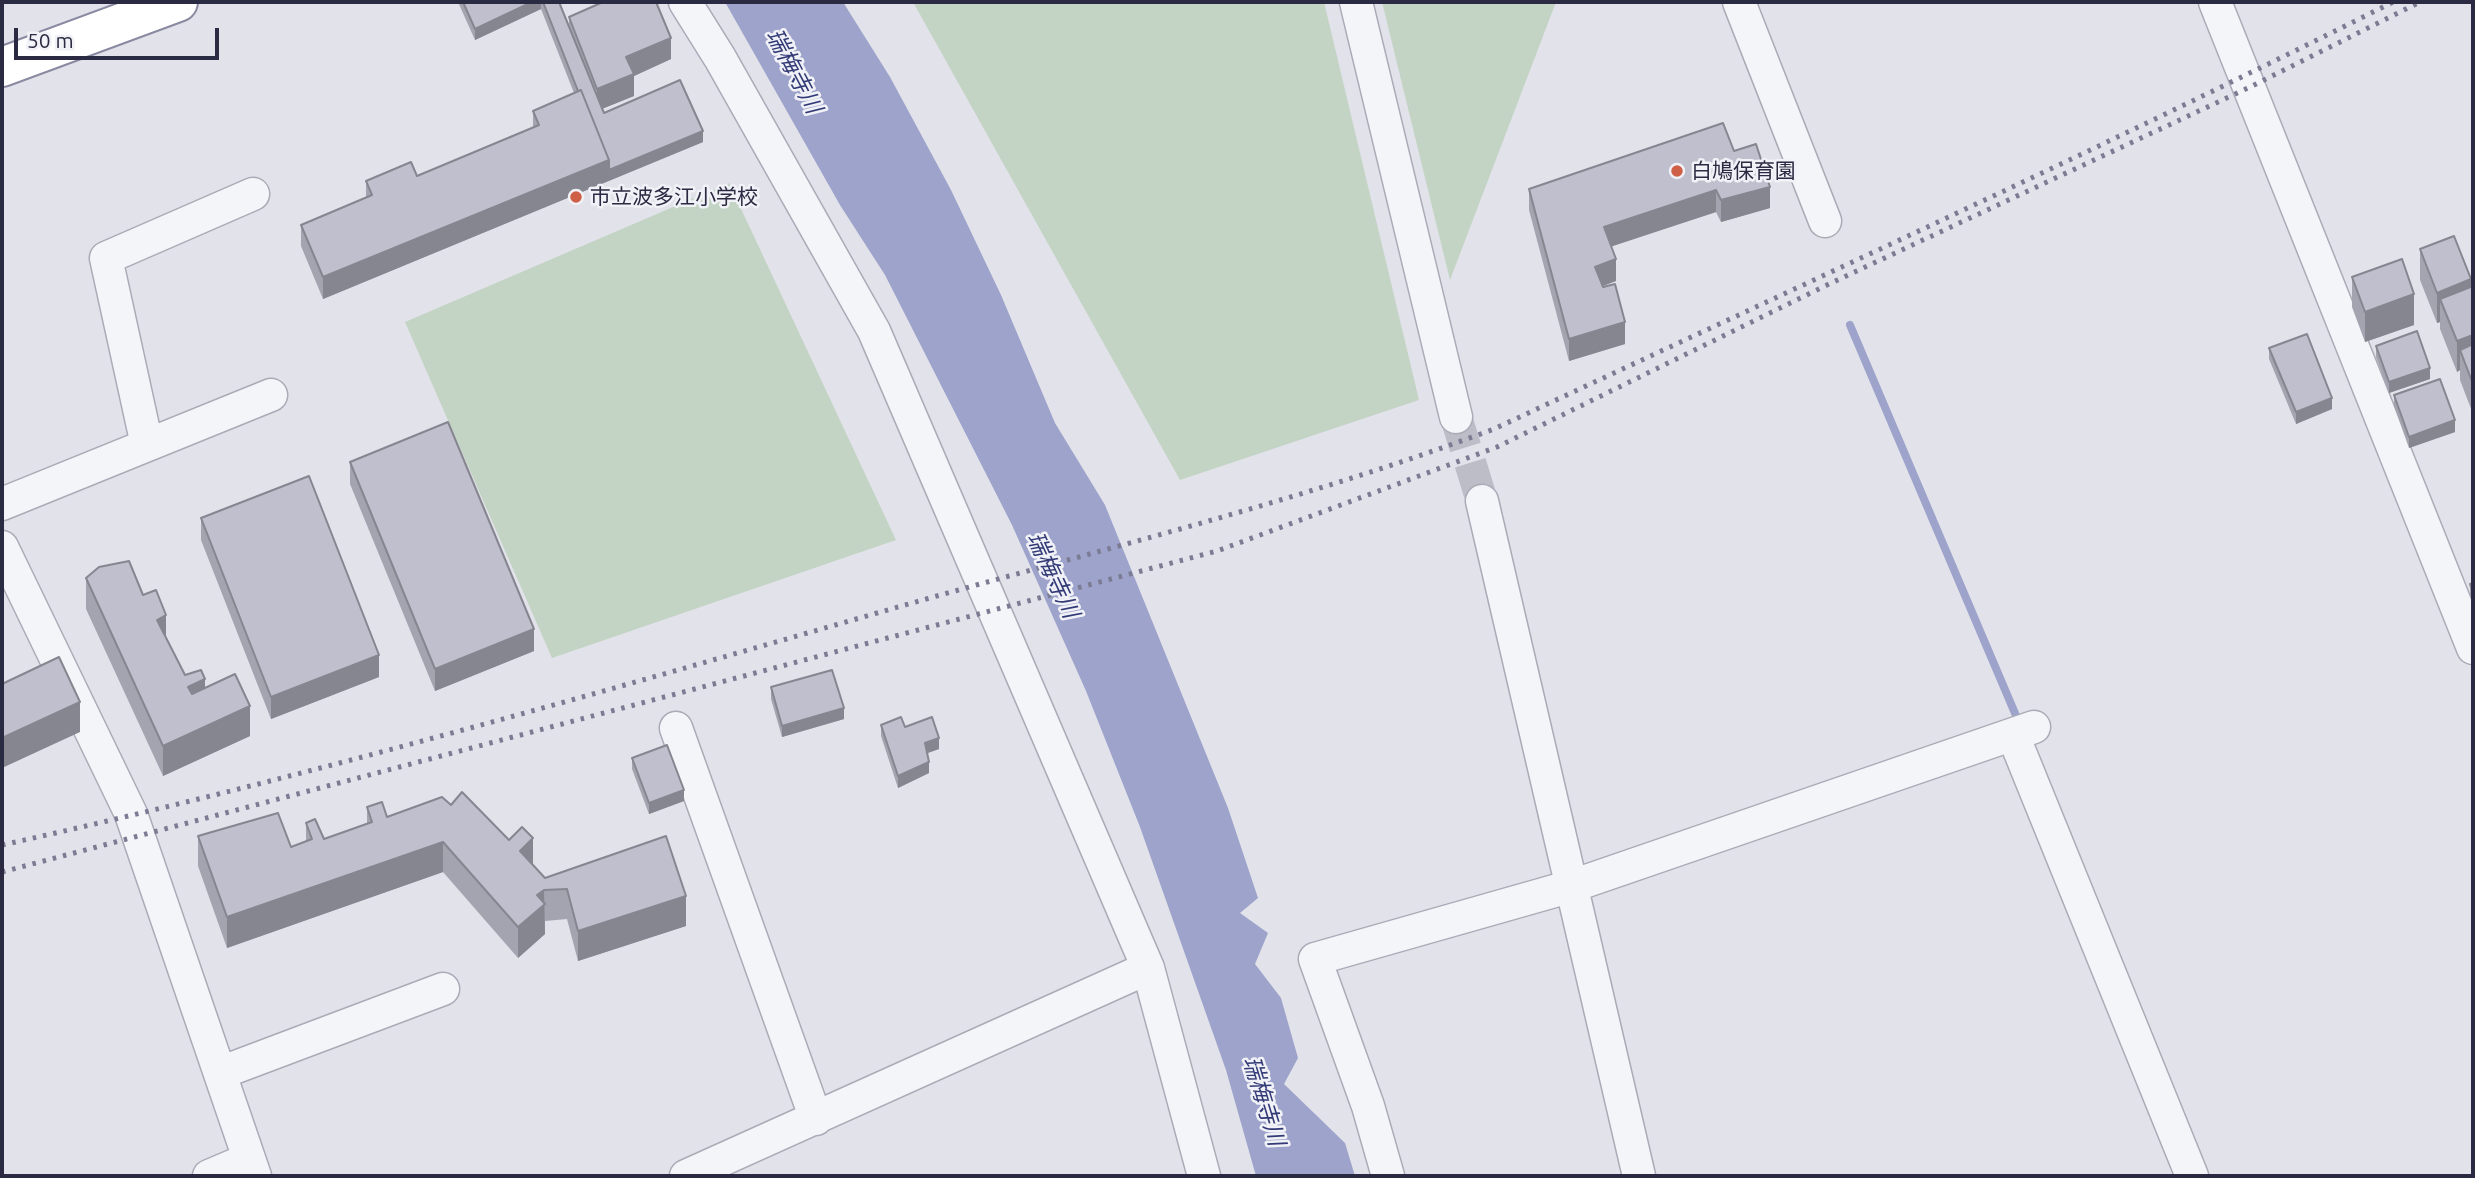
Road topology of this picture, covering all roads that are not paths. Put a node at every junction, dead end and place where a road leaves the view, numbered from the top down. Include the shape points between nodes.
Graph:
1 (178, 2) edge
2 (685, 2) edge
3 (1356, 2) edge
4 (1739, 2) edge
5 (2215, 2) edge
6 (2, 67) edge
7 (253, 194) dead end
8 (1825, 221) dead end
9 (271, 395) dead end
10 (1456, 417) tunnel mouth
11 (147, 445) junction
12 (1482, 500) tunnel mouth
13 (2, 504) edge
14 (2, 547) edge
15 (2461, 583) edge
16 (2473, 648) edge
17 (676, 728) dead end
18 (1572, 886) junction
19 (1148, 968) junction
20 (443, 989) dead end
21 (220, 1073) junction
22 (816, 1119) junction
23 (252, 1168) edge
24 (703, 1173) edge
25 (209, 1176) edge
26 (1204, 1176) edge
27 (1388, 1176) edge
28 (1639, 1176) edge
29 (2192, 1176) edge

1 - 6 highway
2 - 19 street via 874,331
3 - 10 street
4 - 8 street
5 - 15 street
7 - 11 street via 106,258
9 - 11 street
11 - 13 street
12 - 18 street
14 - 21 street via 125,799
15 - 16 street
17 - 22 street
18 - 27 street via 1315,959
18 - 28 street
18 - 29 street via 2024,731
19 - 22 street
19 - 26 street
20 - 21 street
21 - 23 street
22 - 24 street
23 - 25 street

